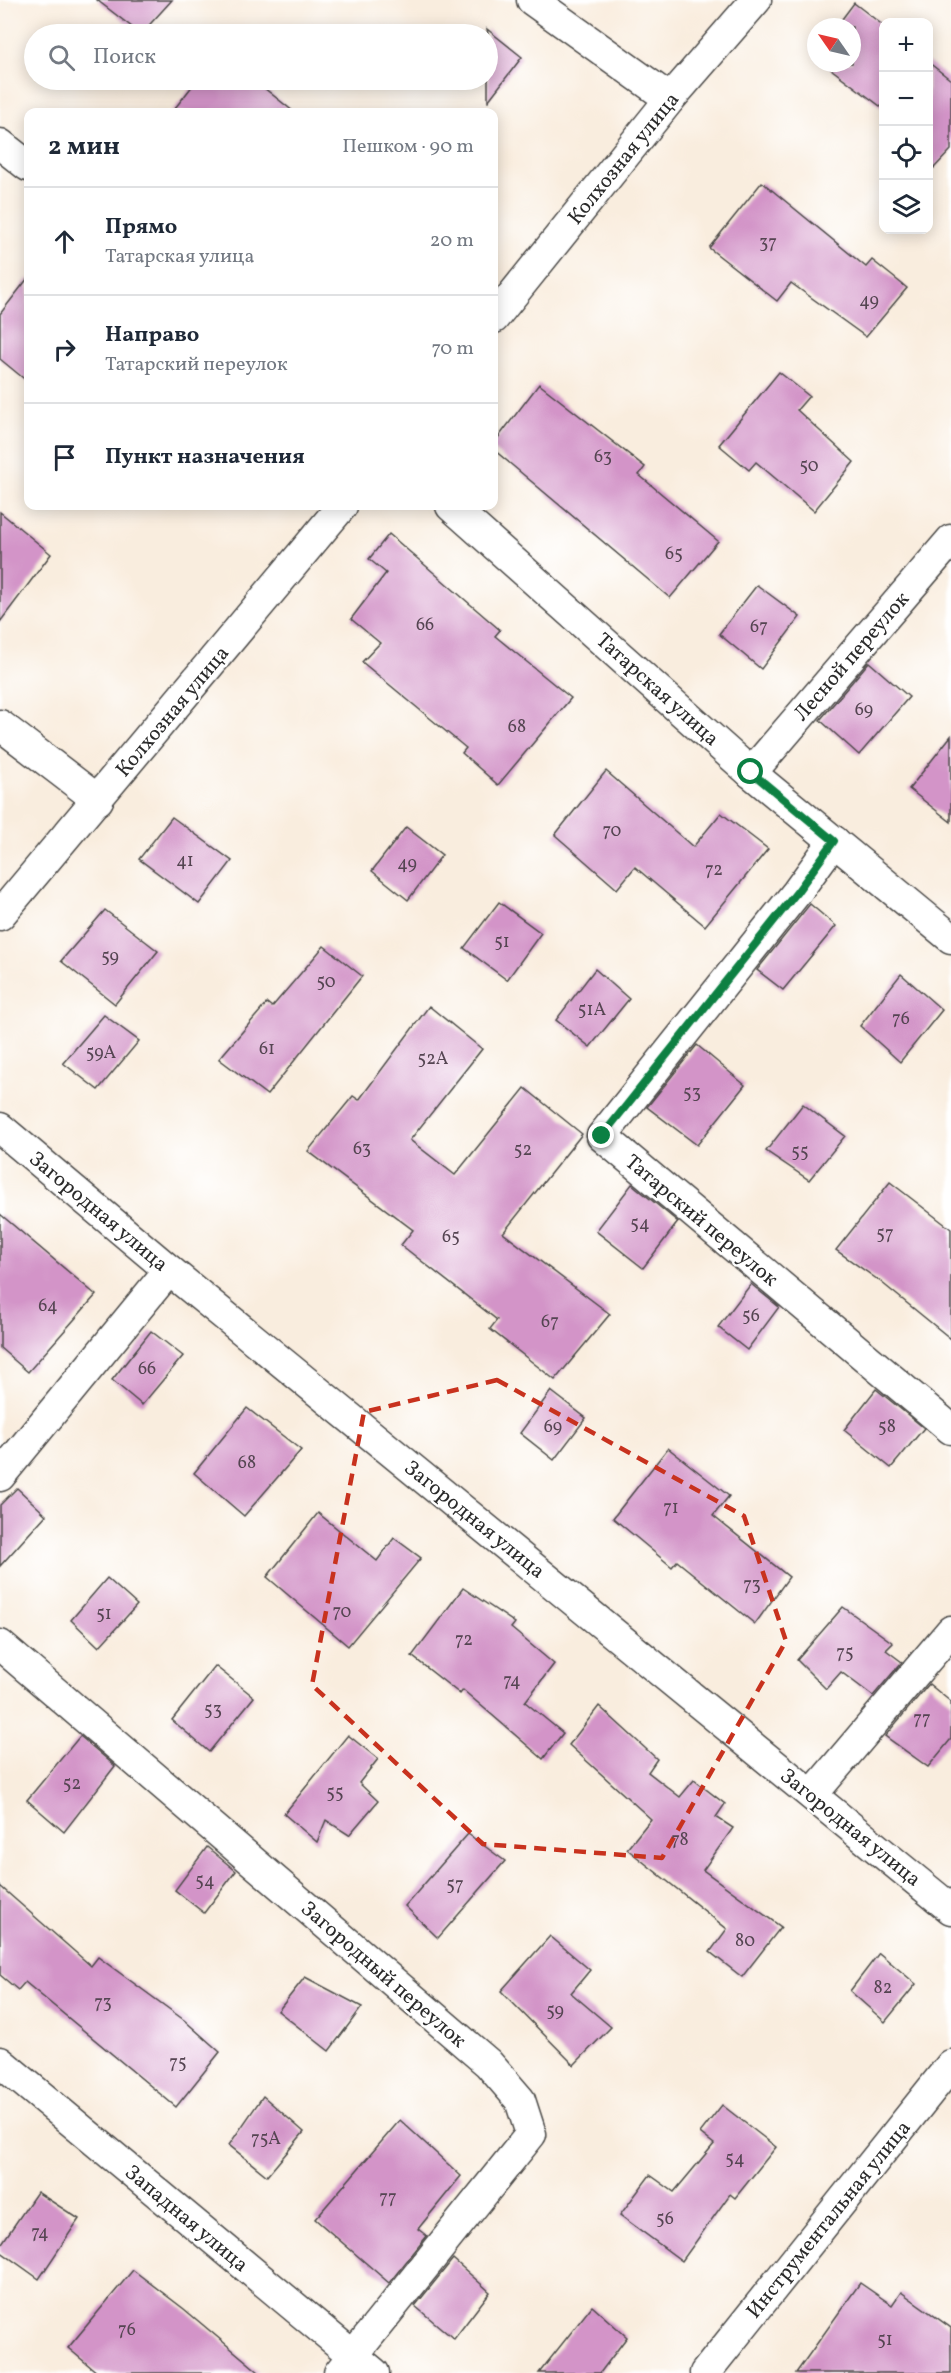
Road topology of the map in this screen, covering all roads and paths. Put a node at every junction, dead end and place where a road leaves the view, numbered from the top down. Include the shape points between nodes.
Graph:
1 (532, 0) edge
2 (756, 0) edge
3 (670, 99) junction
4 (0, 144) edge
5 (24, 163) edge
6 (498, 313) edge
7 (339, 510) edge
8 (456, 510) edge
9 (951, 540) edge
10 (0, 725) edge
11 (751, 772) junction
12 (98, 801) junction
13 (834, 841) junction
14 (0, 915) edge
15 (951, 938) edge
16 (0, 1128) edge
17 (169, 1270) junction
18 (951, 1429) edge
19 (0, 1476) edge
20 (951, 1631) edge
21 (0, 1645) edge
22 (812, 1795) junction
23 (951, 1909) edge
24 (0, 2062) edge
25 (951, 2065) edge
26 (355, 2367) edge
27 (705, 2373) edge

1 - 3 street
2 - 3 street, Колхозная улица
3 - 6 street, Колхозная улица
4 - 5 street
7 - 12 street, Колхозная улица
8 - 11 street, Татарская улица
9 - 11 street, Лесной переулок
10 - 12 street
11 - 13 street, Татарская улица
12 - 14 street, Колхозная улица
13 - 15 street, Татарская улица
13 - 18 street, Татарский переулок via 602,1136
16 - 17 street, Загородная улица
17 - 19 street
17 - 22 street, Загородная улица
20 - 22 street
21 - 26 street, Загородный переулок via 488,2063 520,2100 531,2134
22 - 23 street, Загородная улица
24 - 26 street, Западная улица
25 - 27 street, Инструментальная улица

